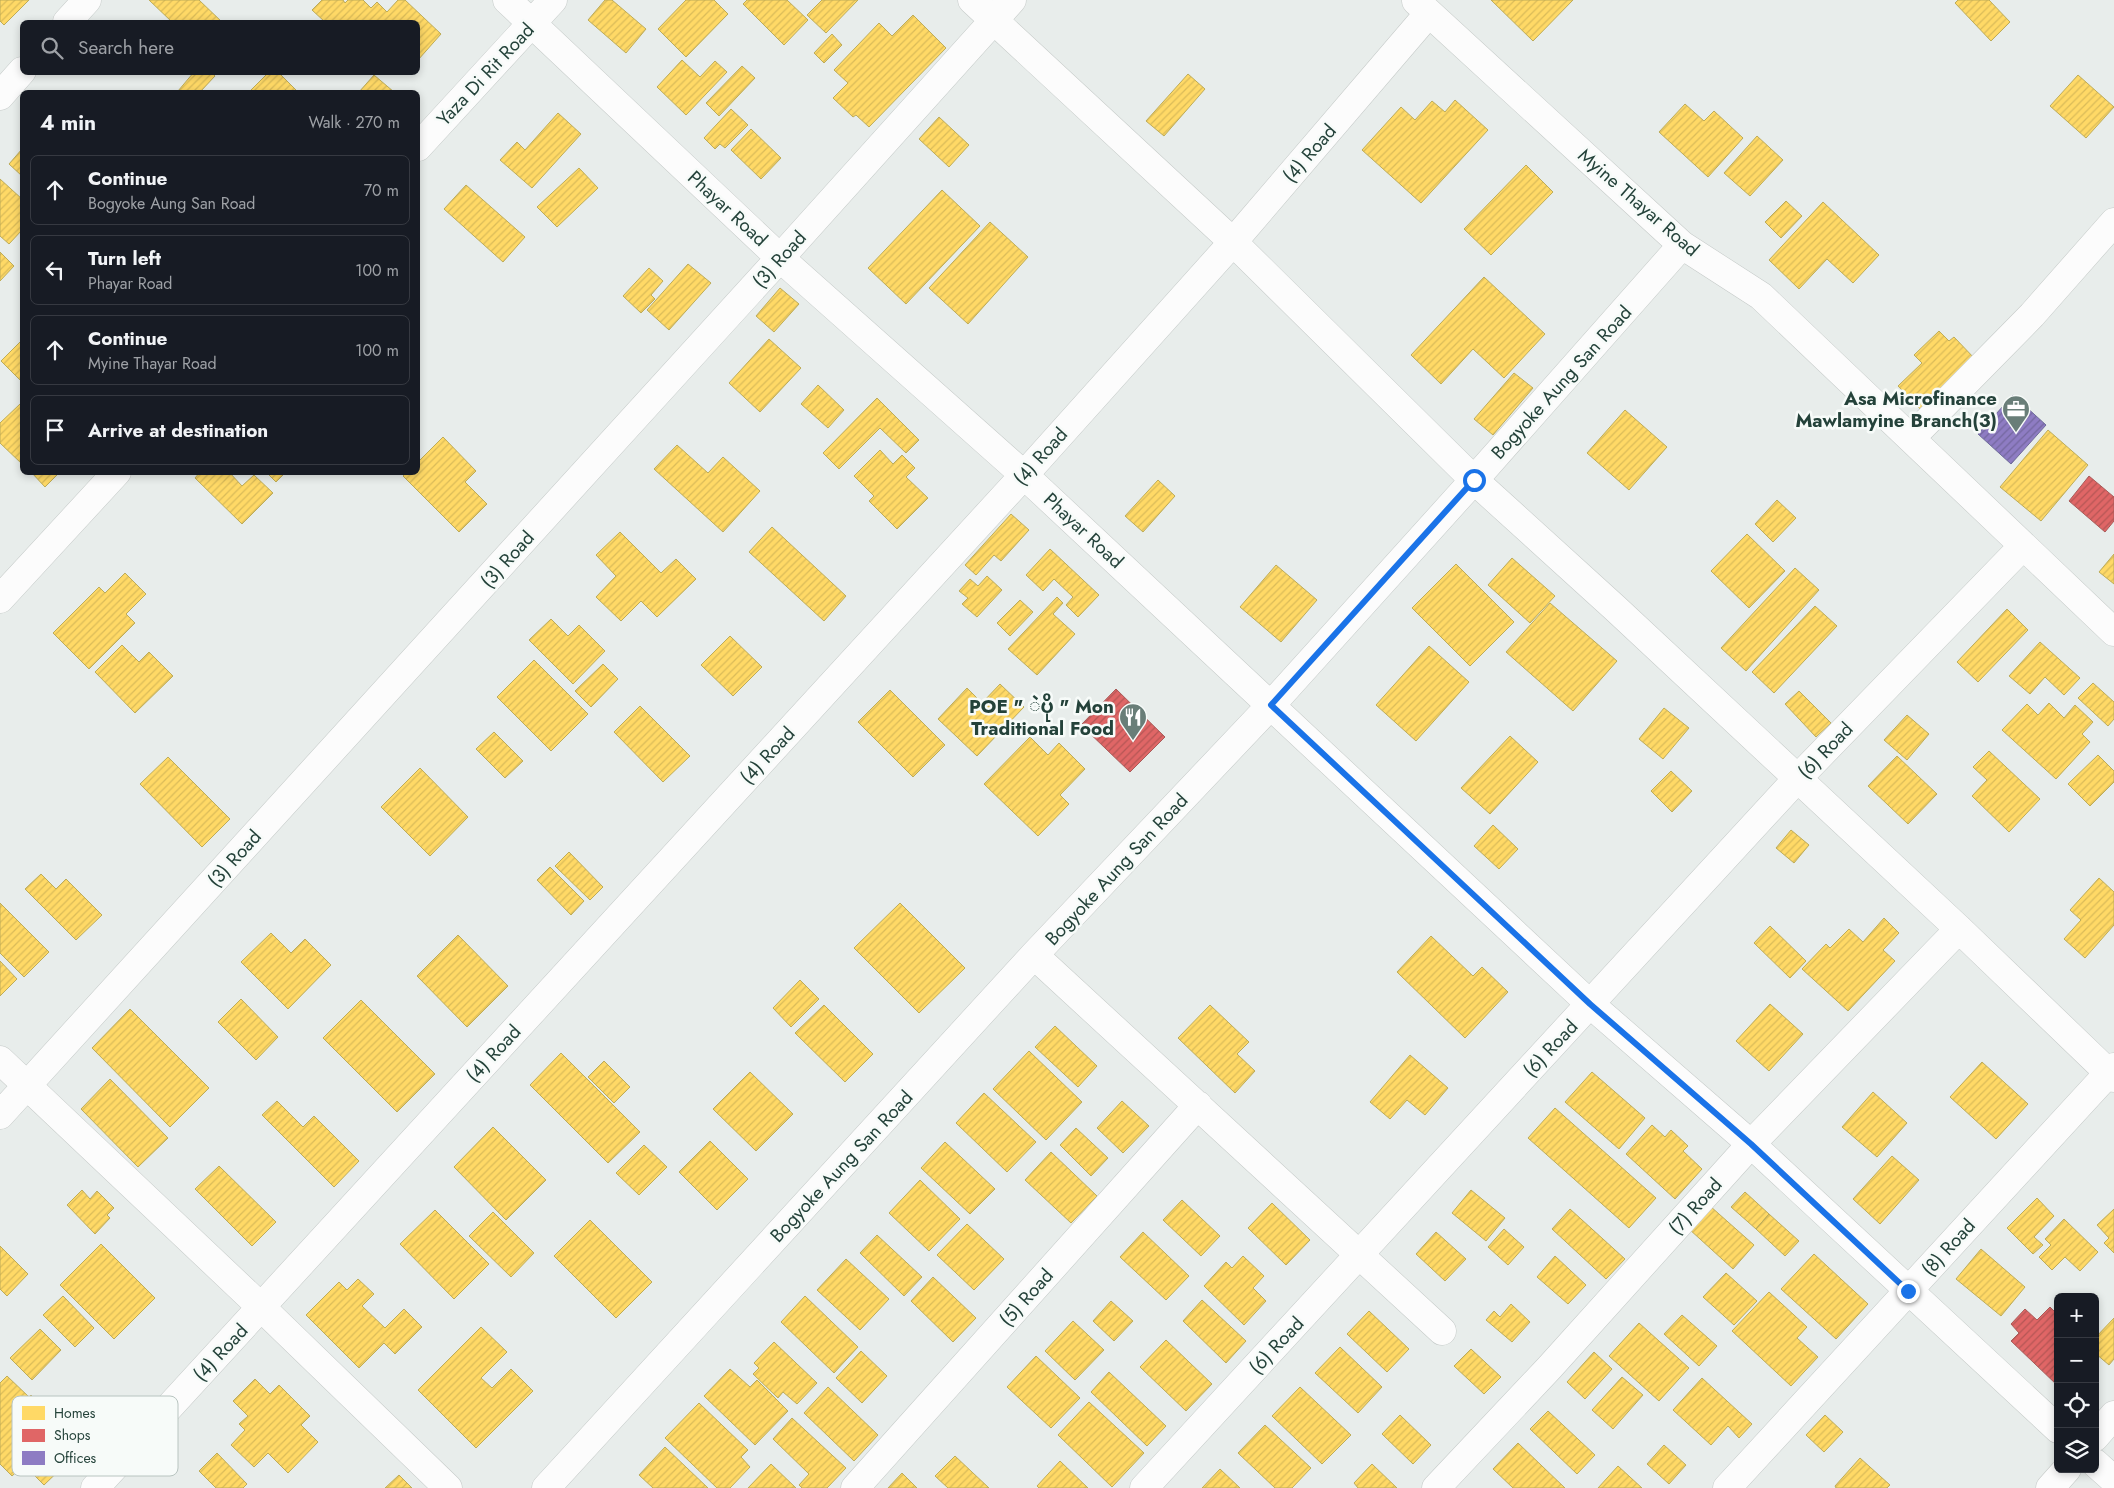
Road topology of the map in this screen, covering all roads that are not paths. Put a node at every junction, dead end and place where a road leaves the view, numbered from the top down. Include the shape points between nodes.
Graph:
1 (87, 0) edge
2 (507, 0) edge
3 (553, 0) edge
4 (972, 0) edge
5 (1422, 6) edge
6 (1003, 10) edge
7 (69, 20) edge
8 (532, 24) junction
9 (20, 73) edge
10 (0, 96) edge
11 (420, 145) edge
12 (2114, 222) edge
13 (1233, 242) junction
14 (1682, 245) junction
15 (780, 258) junction
16 (1911, 438) junction
17 (114, 475) edge
18 (1024, 475) junction
19 (1474, 480) junction
20 (2023, 546) junction
21 (0, 599) edge
22 (2114, 632) edge
23 (1271, 705) junction
24 (1798, 779) junction
25 (1959, 929) junction
26 (1034, 955) junction
27 (1590, 1004) junction
28 (0, 1060) edge
29 (2112, 1073) edge
30 (28, 1085) junction
31 (1198, 1105) junction
32 (0, 1115) edge
33 (1751, 1144) junction
34 (1360, 1254) junction
35 (1908, 1291) junction
36 (261, 1307) junction
37 (1442, 1331) dead end
38 (178, 1398) edge
39 (2114, 1415) edge
40 (2057, 1428) edge
41 (2099, 1432) edge
42 (2099, 1467) edge
43 (2063, 1473) edge
44 (106, 1476) edge
45 (2114, 1480) edge
46 (95, 1488) edge
47 (448, 1488) edge
48 (546, 1488) edge
49 (855, 1488) edge
50 (1144, 1488) edge
51 (1436, 1488) edge
52 (1727, 1488) edge
53 (2050, 1488) edge

1 - 7 street
2 - 8 street, Phayar Road
3 - 8 street, Yaza Di Rit Road
4 - 6 street
5 - 13 street, (4) Road
5 - 14 street, Myine Thayar Road
6 - 13 street
6 - 15 street, (3) Road
8 - 11 street, Yaza Di Rit Road
8 - 15 street, Phayar Road
9 - 10 street
12 - 16 street via 2032,315
13 - 18 street, (4) Road
13 - 19 street
14 - 16 street, Myine Thayar Road via 1761,296
14 - 19 street, Bogyoke Aung San Road
15 - 18 street, Phayar Road
15 - 30 street, (3) Road
16 - 20 street, Myine Thayar Road
17 - 21 street
18 - 23 street, Phayar Road
18 - 36 street, (4) Road
19 - 23 street, Bogyoke Aung San Road
19 - 24 street
20 - 22 street, Myine Thayar Road
20 - 24 street, (6) Road
23 - 26 street, Bogyoke Aung San Road
23 - 27 street, Phayar Road
24 - 25 street
24 - 27 street, (6) Road
25 - 29 street
25 - 33 street, (7) Road
26 - 31 street
26 - 48 street, Bogyoke Aung San Road
27 - 33 street
27 - 34 street, (6) Road
28 - 30 street
29 - 35 street, (8) Road
30 - 32 street, (3) Road
30 - 36 street
31 - 34 street
31 - 49 street, (5) Road
33 - 35 street
33 - 51 street, (7) Road
34 - 37 street
34 - 50 street, (6) Road
35 - 40 street
35 - 52 street, (8) Road
36 - 38 street, (4) Road
36 - 47 street
39 - 41 street
42 - 45 street
43 - 53 street
44 - 46 street, (4) Road

